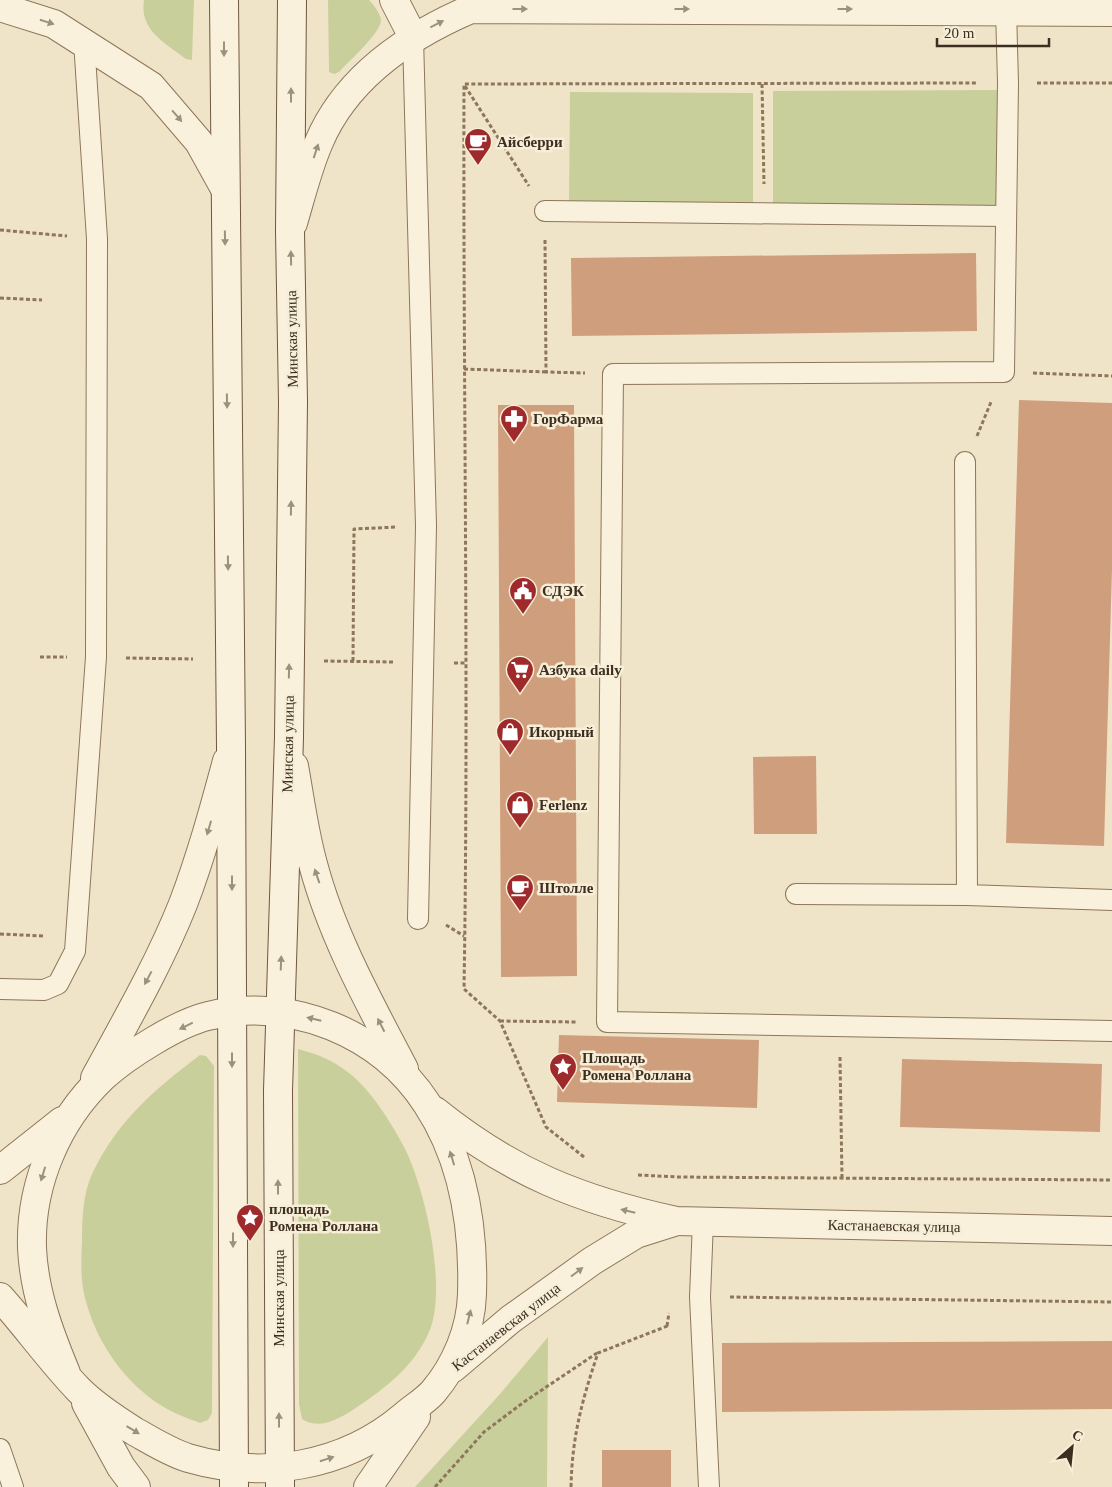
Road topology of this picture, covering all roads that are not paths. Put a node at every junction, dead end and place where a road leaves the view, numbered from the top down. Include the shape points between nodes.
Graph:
1 (9, 0) edge
2 (224, 0) edge
3 (292, 0) edge
4 (394, 0) edge
5 (0, 1) edge
6 (1039, 5) edge
7 (0, 8) edge
8 (1006, 9) junction
9 (1112, 12) edge
10 (413, 37) junction
11 (84, 42) junction
12 (225, 189) junction
13 (545, 211) road end
14 (1006, 216) junction
15 (290, 231) junction
16 (965, 462) dead end
17 (289, 737) junction
18 (231, 747) junction
19 (796, 894) dead end
20 (967, 895) junction
21 (1112, 900) edge
22 (418, 919) dead end
23 (0, 990) edge
24 (232, 1012) junction
25 (279, 1012) junction
26 (1112, 1031) edge
27 (412, 1084) junction
28 (87, 1092) junction
29 (428, 1105) junction
30 (71, 1114) junction
31 (0, 1170) edge
32 (703, 1221) junction
33 (676, 1222) junction
34 (1112, 1231) edge
35 (0, 1297) edge
36 (73, 1381) junction
37 (437, 1385) junction
38 (0, 1449) edge
39 (234, 1477) edge
40 (280, 1478) edge
41 (13, 1487) edge
42 (136, 1487) edge
43 (368, 1487) edge
44 (709, 1487) edge

1 - 5 street
2 -> 12 street
15 -> 3 street, Минская улица
4 - 10 street
6 - 8 street
6 - 9 street
7 -> 11 street via 54,24
10 -> 8 street via 471,9
8 - 14 lane
15 -> 10 street via 319,142 342,101 382,60
10 - 22 lane via 426,526
11 -> 12 street via 151,86 200,142
11 - 23 lane via 97,239 96,658 75,951 58,984 44,990
12 -> 18 street
13 - 14 lane
14 - 26 lane via 1004,372 613,374 607,1022
17 -> 15 street, Минская улица
16 - 20 lane
25 -> 17 street, Минская улица
27 -> 17 street via 332,922 313,864
18 -> 24 street
18 -> 28 street via 203,848 182,905 155,966
19 - 20 lane
20 - 21 lane
24 - 25 street, Кастанаевская улица
24 -> 28 street, Кастанаевская улица via 204,1017 139,1050
24 -> 39 street
27 -> 25 street, Кастанаевская улица via 357,1038 321,1020
40 -> 25 street, Минская улица
27 - 29 street, Кастанаевская улица
28 - 30 street, Кастанаевская улица
33 -> 29 street, Кастанаевская улица via 619,1209 560,1188 508,1162
37 -> 29 street, Кастанаевская улица via 463,1342 471,1311 472,1254 466,1201 447,1140
30 - 31 street, Кастанаевская улица
30 -> 36 street, Кастанаевская улица via 43,1172 34,1209 32,1246 36,1285 47,1328
32 - 33 street, Кастанаевская улица
32 - 34 street, Кастанаевская улица
32 - 44 lane via 700,1296
37 -> 33 street, Кастанаевская улица via 511,1319 592,1261 636,1234
35 - 36 street, Кастанаевская улица
36 -> 39 street, Кастанаевская улица via 117,1420 162,1448
36 - 42 street via 121,1467
40 -> 37 street, Кастанаевская улица via 351,1451 390,1428
37 - 43 street
38 - 41 lane
39 - 40 street, Кастанаевская улица

